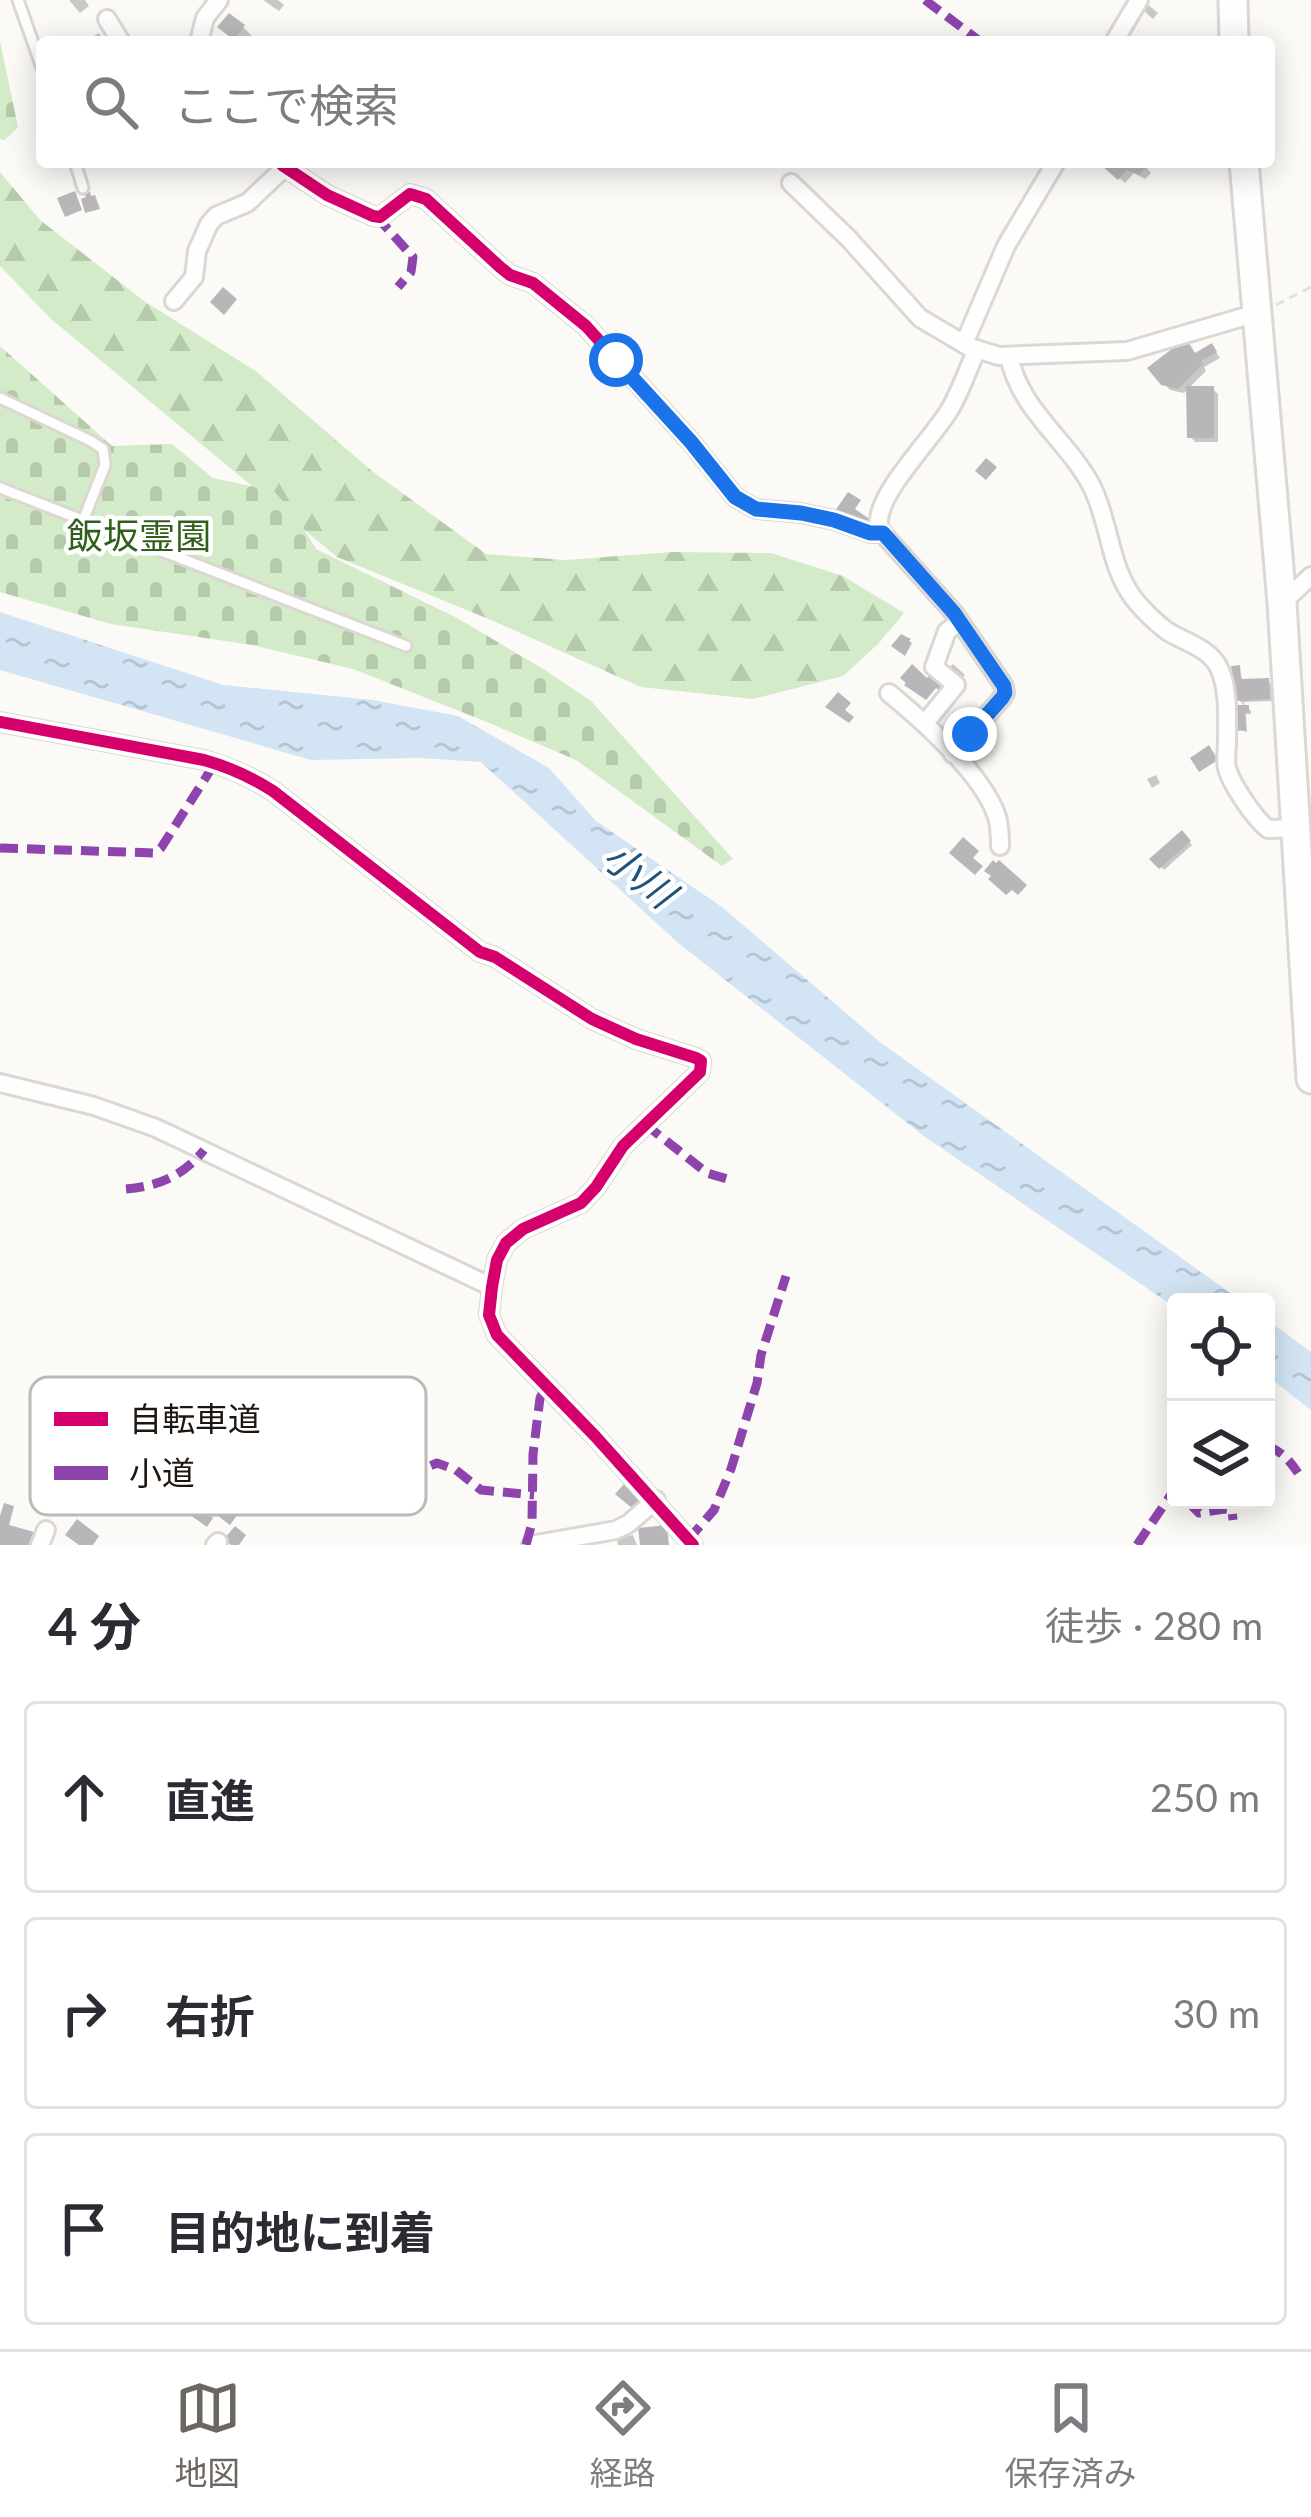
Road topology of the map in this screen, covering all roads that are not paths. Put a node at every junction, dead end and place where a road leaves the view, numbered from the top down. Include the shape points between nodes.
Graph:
1 (18, 0) edge
2 (219, 0) edge
3 (1139, 0) edge
4 (1233, 0) edge
5 (107, 19) dead end
6 (117, 36) edge
7 (200, 36) edge
8 (1118, 36) edge
9 (1234, 36) edge
10 (36, 51) edge
11 (77, 168) edge
12 (281, 168) edge
13 (288, 168) edge
14 (1052, 168) edge
15 (1245, 168) edge
16 (791, 183) dead end
17 (83, 188) dead end
18 (173, 302) dead end
19 (1257, 313) junction
20 (970, 347) junction
21 (1009, 356) junction
22 (0, 398) edge
23 (0, 488) edge
24 (83, 521) junction
25 (883, 533) junction
26 (1311, 577) edge
27 (1282, 603) junction
28 (960, 622) junction
29 (406, 646) dead end
30 (890, 693) dead end
31 (0, 722) edge
32 (925, 723) junction
33 (953, 754) junction
34 (1298, 827) junction
35 (1000, 846) dead end
36 (1306, 900) edge
37 (1310, 1026) edge
38 (1311, 1079) edge
39 (0, 1083) edge
40 (491, 1287) junction
41 (656, 1501) junction
42 (531, 1545) edge
43 (693, 1545) edge

1 - 10 lane
2 - 7 street
3 - 8 street
4 - 9 highway
5 - 6 street
11 - 17 lane
12 - 18 street via 247,203 209,224 194,277
13 - 25 street via 373,216 410,194 426,199 510,275 586,326 746,505
14 - 20 street via 1006,246
15 - 19 highway
16 - 20 street via 920,318
19 - 21 street via 1127,351
19 - 27 highway
20 - 21 street
20 - 25 street via 950,408 884,504
21 - 34 street via 1031,410 1093,489 1133,597 1162,628 1219,665 1226,767 1237,788 1268,829
22 - 24 lane via 104,449
23 - 24 lane
24 - 29 lane
25 - 28 street
26 - 27 street
27 - 34 highway
28 - 32 street via 947,631 934,667 956,686
28 - 33 street via 1005,693
30 - 32 street
31 - 40 street via 204,760 255,779 479,952 592,1019 700,1061 700,1072 623,1146 581,1203 510,1239
32 - 33 street
33 - 35 street via 992,806
34 - 36 highway
36 - 37 highway
37 - 38 highway
39 - 40 street via 156,1128
40 - 41 street via 497,1335
41 - 42 street via 616,1530
41 - 43 street

